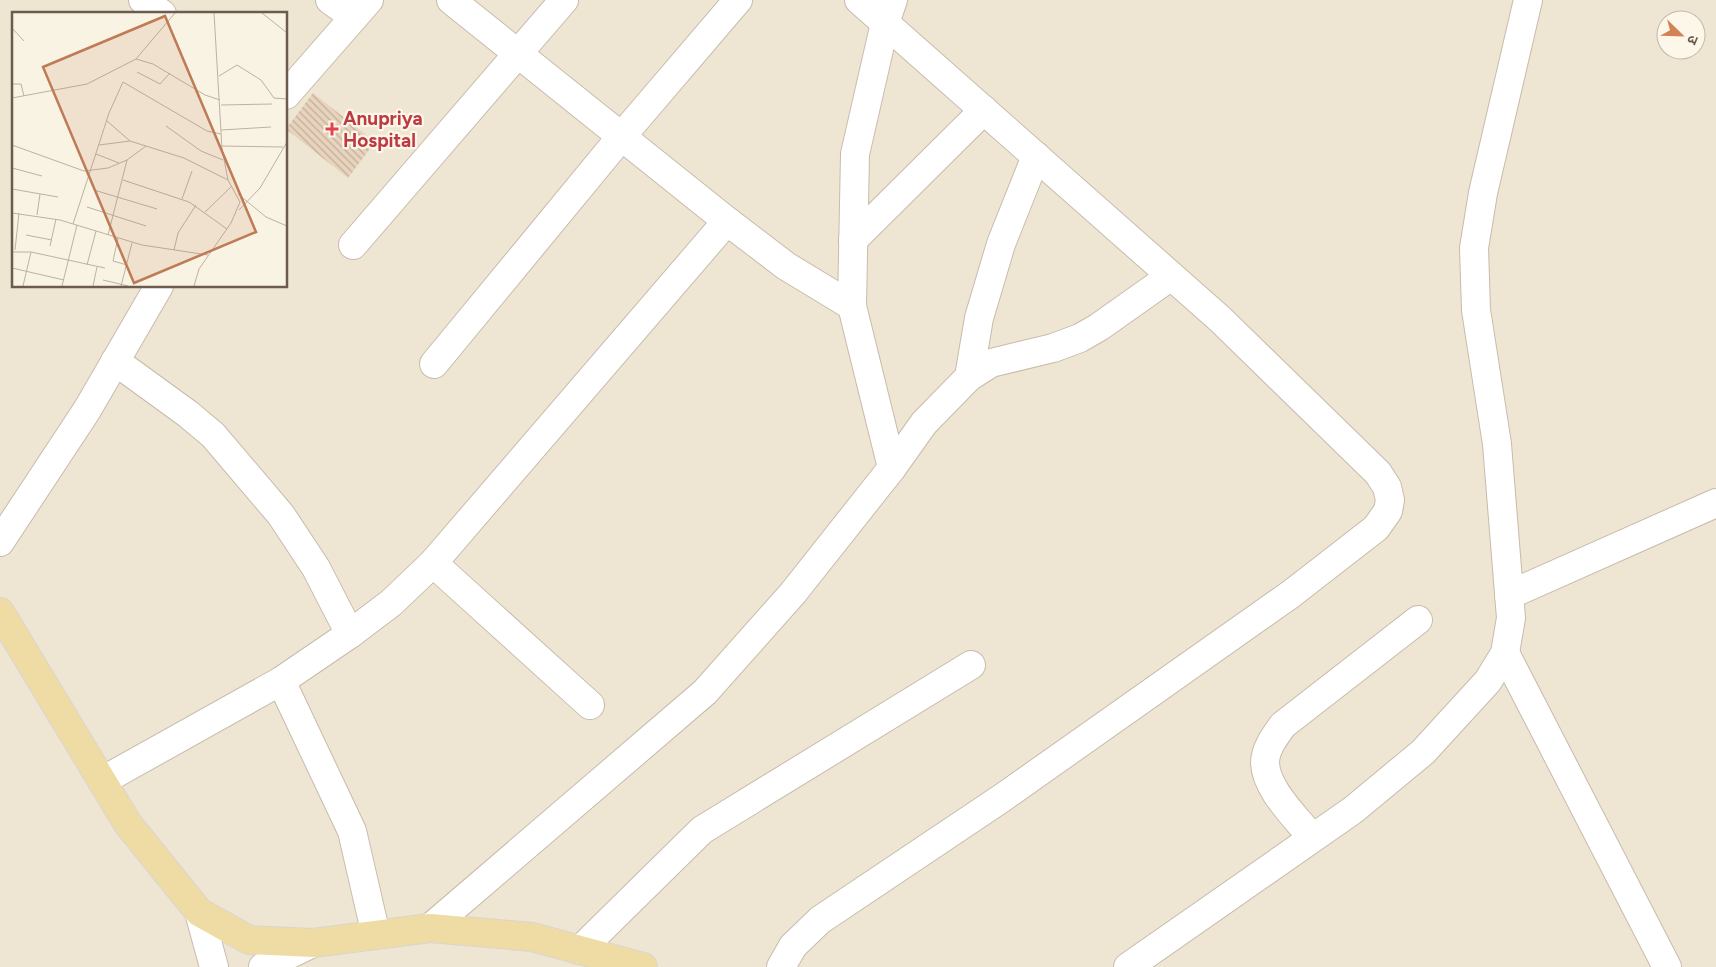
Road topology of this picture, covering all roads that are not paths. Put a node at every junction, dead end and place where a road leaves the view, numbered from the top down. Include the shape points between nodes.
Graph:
1 (330, 0) edge
2 (451, 0) edge
3 (564, 0) edge
4 (738, 0) edge
5 (859, 0) edge
6 (1528, 0) edge
7 (361, 9) edge
8 (889, 11) edge
9 (518, 54) junction
10 (288, 93) edge
11 (984, 110) junction
12 (621, 137) junction
13 (1036, 156) junction
14 (727, 221) junction
15 (853, 240) junction
16 (353, 245) dead end
17 (1171, 276) junction
18 (158, 288) edge
19 (852, 306) junction
20 (116, 361) junction
21 (434, 364) dead end
22 (969, 376) junction
23 (892, 468) junction
24 (1716, 502) edge
25 (0, 542) edge
26 (433, 563) junction
27 (1509, 594) junction
28 (0, 612) edge
29 (1418, 620) dead end
30 (350, 634) junction
31 (1505, 653) junction
32 (971, 665) dead end
33 (281, 681) junction
34 (590, 706) dead end
35 (102, 781) junction
36 (1312, 838) junction
37 (200, 912) junction
38 (430, 928) junction
39 (376, 935) junction
40 (313, 944) junction
41 (580, 950) junction
42 (214, 967) edge
43 (263, 967) edge
44 (643, 967) edge
45 (781, 967) edge
46 (1128, 967) edge
47 (1667, 967) edge

1 - 7 street
2 - 9 street
3 - 9 street
4 - 12 street
5 - 8 street
6 - 27 street via 1483,193 1474,248 1476,310 1497,444
7 - 10 street
8 - 11 street
8 - 15 street via 855,154
9 - 12 street
9 - 16 street
11 - 13 street
11 - 15 street
12 - 14 street
12 - 21 street
13 - 17 street
13 - 22 street via 1001,244 979,318
14 - 19 street via 786,266
14 - 26 street
15 - 19 street
17 - 22 street via 1080,338 991,363
17 - 45 street via 1220,319 1378,473 1387,487 1388,511 1376,528 1290,594 1002,798 820,920 793,946
18 - 20 street
19 - 23 street
20 - 25 street
20 - 30 street via 213,435 281,515 316,568
22 - 23 street via 924,423
23 - 38 street via 793,593 706,692
24 - 27 street
26 - 30 street
26 - 34 street
27 - 31 street via 1511,618
28 - 35 main road
29 - 36 street via 1283,725 1270,744 1265,763 1271,786
30 - 33 street
31 - 36 street via 1488,682 1423,752
31 - 47 street
32 - 41 street via 702,830
33 - 35 street
33 - 39 street via 352,831
35 - 37 main road via 128,824
36 - 46 street
37 - 40 main road via 250,940
37 - 42 street
38 - 39 main road
38 - 41 main road via 532,937
39 - 40 main road
40 - 43 street
41 - 44 main road

